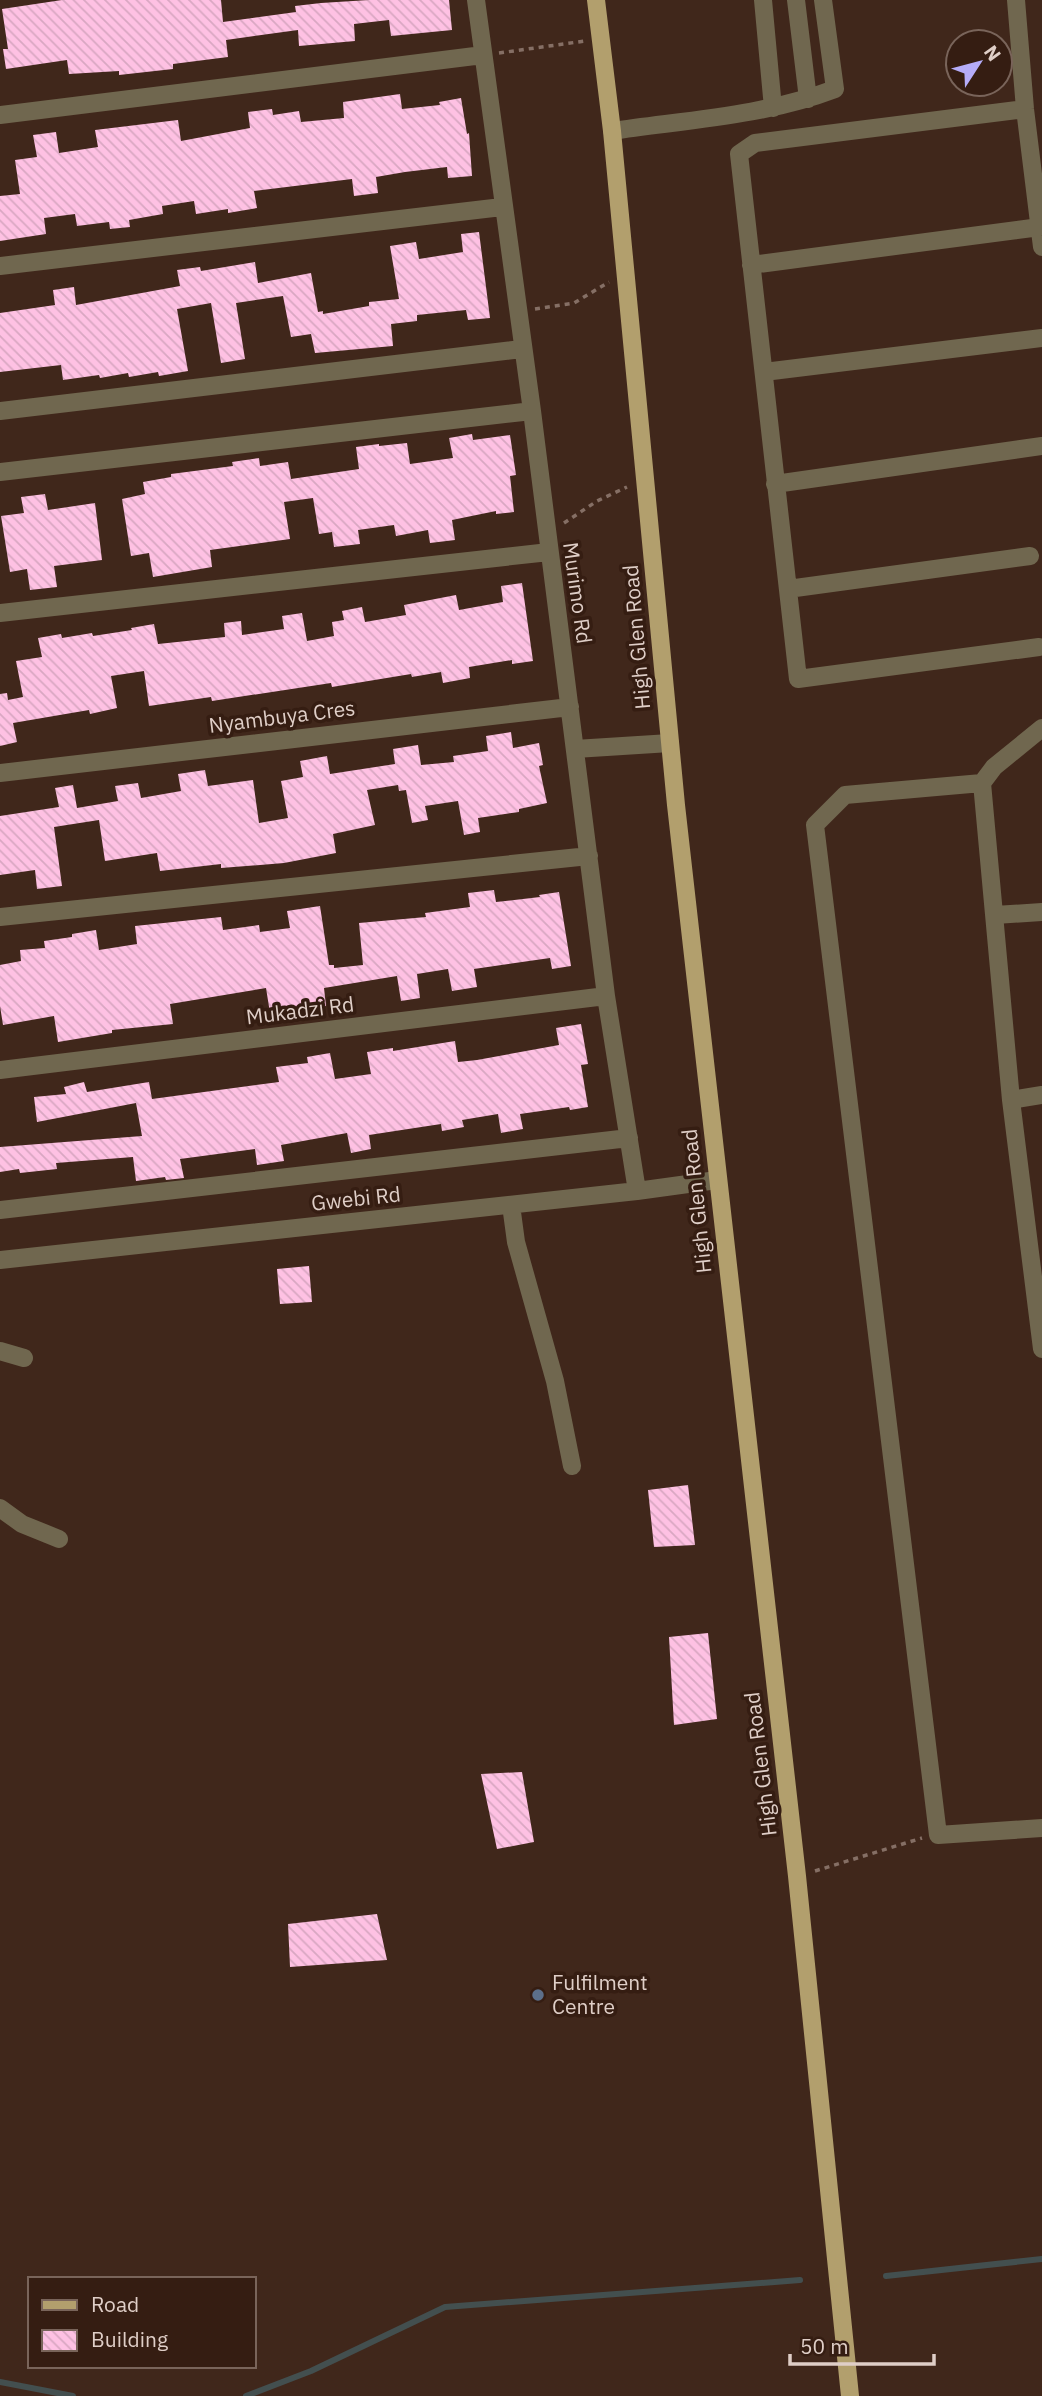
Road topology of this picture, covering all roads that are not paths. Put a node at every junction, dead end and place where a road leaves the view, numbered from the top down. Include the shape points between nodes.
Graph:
1 (476, 0) edge
2 (596, 0) edge
3 (762, 0) edge
4 (796, 0) edge
5 (823, 0) edge
6 (1016, 0) edge
7 (483, 55) junction
8 (807, 100) junction
9 (773, 108) junction
10 (1025, 109) junction
11 (0, 115) edge
12 (612, 131) junction
13 (502, 207) junction
14 (1040, 227) junction
15 (1042, 247) edge
16 (751, 265) junction
17 (0, 266) edge
18 (1042, 338) edge
19 (522, 349) junction
20 (764, 372) junction
21 (0, 411) edge
22 (531, 411) junction
23 (1042, 446) edge
24 (0, 472) edge
25 (775, 484) junction
26 (548, 543) junction
27 (1030, 556) dead end
28 (788, 589) junction
29 (0, 613) edge
30 (1039, 646) dead end
31 (570, 707) junction
32 (1042, 727) edge
33 (670, 743) junction
34 (575, 749) junction
35 (0, 773) edge
36 (982, 783) junction
37 (589, 856) junction
38 (1042, 912) edge
39 (995, 915) junction
40 (0, 917) edge
41 (606, 996) junction
42 (0, 1070) edge
43 (1042, 1095) edge
44 (1011, 1100) junction
45 (629, 1138) junction
46 (717, 1180) junction
47 (637, 1191) junction
48 (511, 1205) junction
49 (0, 1210) edge
50 (0, 1260) edge
51 (1037, 1283) edge
52 (1042, 1349) edge
53 (0, 1351) edge
54 (24, 1358) dead end
55 (572, 1466) dead end
56 (0, 1508) edge
57 (60, 1539) dead end
58 (1042, 1828) edge
59 (850, 2396) edge

1 - 7 street, Murimo Rd
2 - 12 main road, High Glen Road
3 - 9 street
4 - 8 street
5 - 8 street via 835,89
6 - 10 street
7 - 11 street
7 - 13 street, Murimo Rd
8 - 9 street
9 - 12 street
10 - 14 street
10 - 16 street via 755,143 739,154
12 - 33 main road, High Glen Road
13 - 17 street
13 - 19 street, Murimo Rd
14 - 15 street
14 - 16 street
16 - 20 street
18 - 20 street
19 - 21 street
19 - 22 street, Murimo Rd
20 - 25 street
22 - 24 street
22 - 26 street, Murimo Rd
23 - 25 street
25 - 28 street
26 - 29 street
26 - 31 street, Murimo Rd
27 - 28 street
28 - 30 street via 798,679
31 - 34 street, Murimo Rd
31 - 35 street, Nyambuya Cres
32 - 36 street via 994,767
33 - 34 street
33 - 46 main road, High Glen Road
34 - 37 street, Murimo Rd
36 - 39 street
36 - 58 street via 845,795 815,825 938,1835
37 - 40 street
37 - 41 street, Murimo Rd
38 - 39 street
39 - 44 street
41 - 42 street, Mukadzi Rd
41 - 45 street, Murimo Rd
43 - 44 street
44 - 51 street
45 - 47 street, Murimo Rd
45 - 49 street
46 - 47 street, Gwebi Rd
46 - 59 main road, High Glen Road via 797,1877
47 - 48 street, Gwebi Rd
48 - 50 street, Gwebi Rd
48 - 55 street via 516,1242 555,1381
51 - 52 street
53 - 54 street
56 - 57 street via 22,1524

